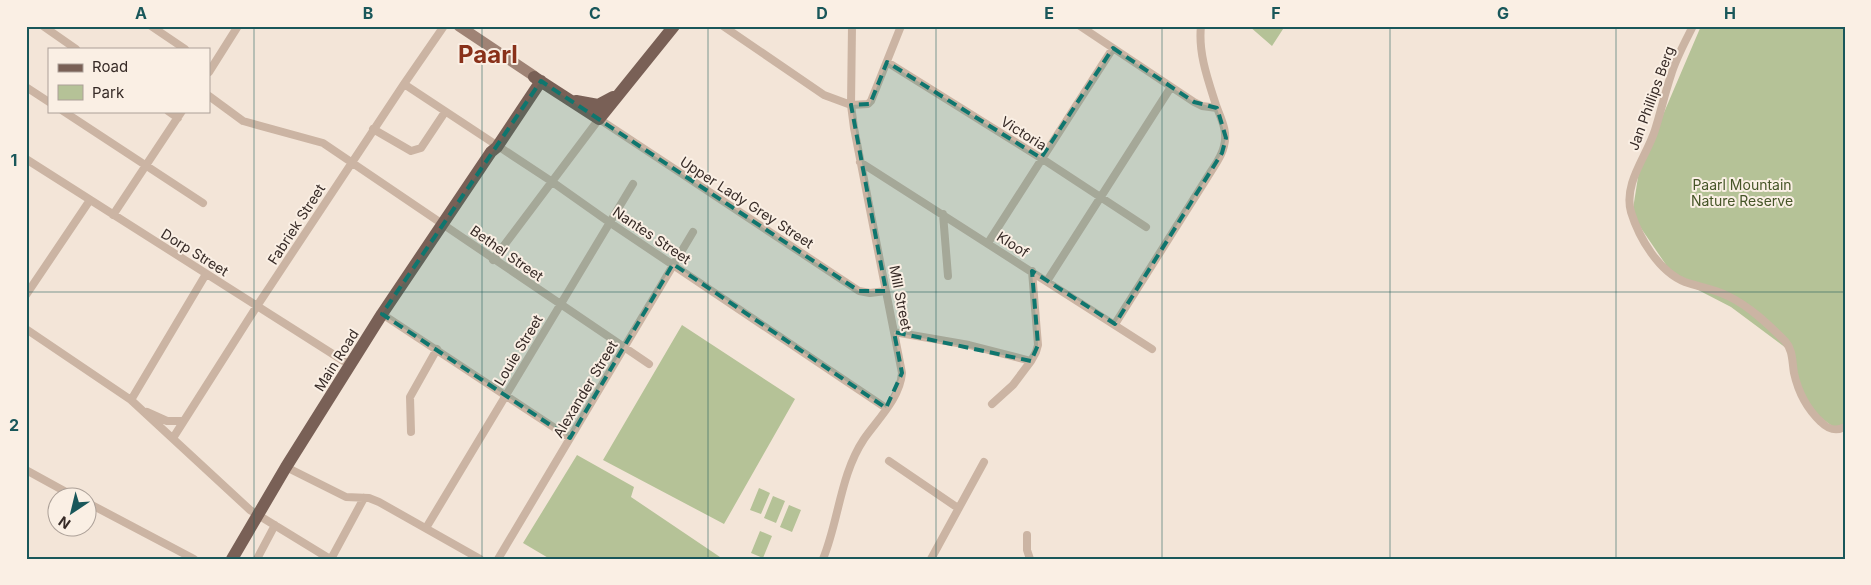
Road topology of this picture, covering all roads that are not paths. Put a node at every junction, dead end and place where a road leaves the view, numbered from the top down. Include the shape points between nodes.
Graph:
1 (43, 26) edge
2 (150, 26) edge
3 (238, 26) edge
4 (444, 26) edge
5 (459, 26) edge
6 (674, 26) edge
7 (723, 26) edge
8 (852, 26) edge
9 (901, 26) edge
10 (1080, 26) edge
11 (1201, 26) edge
12 (1693, 26) edge
13 (75, 48) edge
14 (183, 48) edge
15 (1113, 48) junction
16 (887, 62) junction
17 (210, 67) edge
18 (537, 79) junction
19 (404, 84) junction
20 (26, 87) edge
21 (1171, 87) junction
22 (622, 90) junction
23 (210, 97) edge
24 (567, 98) junction
25 (48, 101) edge
26 (851, 105) junction
27 (1217, 108) junction
28 (65, 112) edge
29 (445, 112) junction
30 (180, 114) edge
31 (598, 119) junction
32 (374, 129) junction
33 (493, 147) junction
34 (26, 158) edge
35 (1040, 158) junction
36 (352, 162) junction
37 (860, 162) junction
38 (146, 166) junction
39 (551, 181) junction
40 (633, 184) dead end
41 (1100, 198) junction
42 (90, 200) junction
43 (203, 203) dead end
44 (943, 214) junction
45 (113, 215) junction
46 (609, 222) junction
47 (442, 224) junction
48 (1146, 227) dead end
49 (693, 232) dead end
50 (988, 243) junction
51 (493, 260) junction
52 (673, 264) junction
53 (1032, 271) junction
54 (206, 274) junction
55 (948, 276) dead end
56 (1048, 281) junction
57 (886, 291) junction
58 (26, 295) edge
59 (560, 305) junction
60 (257, 306) junction
61 (382, 314) junction
62 (1114, 324) junction
63 (26, 329) edge
64 (894, 332) junction
65 (624, 348) junction
66 (1152, 348) dead end
67 (437, 349) junction
68 (1031, 360) junction
69 (649, 364) dead end
70 (350, 365) junction
71 (506, 394) junction
72 (131, 400) junction
73 (992, 404) dead end
74 (886, 408) junction
75 (141, 409) junction
76 (182, 421) junction
77 (1845, 427) edge
78 (410, 432) dead end
79 (173, 438) junction
80 (570, 438) junction
81 (889, 460) dead end
82 (984, 462) dead end
83 (286, 467) junction
84 (26, 470) edge
85 (59, 488) edge
86 (364, 498) junction
87 (98, 508) edge
88 (958, 508) junction
89 (258, 516) junction
90 (275, 525) junction
91 (426, 528) junction
92 (1027, 535) dead end
93 (194, 559) edge
94 (232, 559) edge
95 (257, 559) edge
96 (330, 559) edge
97 (480, 559) edge
98 (498, 559) edge
99 (823, 559) edge
100 (931, 559) edge
101 (1030, 559) edge

1 - 13 street
2 - 14 street
3 - 17 street
4 - 19 street, Fabriek Street
5 - 18 main road
6 - 22 main road
7 - 26 street via 824,95
8 - 26 street, Mill Street
9 - 16 street
10 - 15 street
11 - 27 street via 1202,55
12 - 77 street, Jan Phillips Berg via 1671,74 1655,131 1631,187 1629,202 1634,219 1652,254 1672,275 1739,301 1784,340 1792,352 1794,373 1808,407 1830,428 1838,430
15 - 21 street
15 - 35 street
16 - 26 street via 870,103
16 - 35 street, Victoria
18 - 24 main road
18 - 33 main road
19 - 29 street, Nantes Street
19 - 32 street, Fabriek Street
20 - 25 street
21 - 27 street via 1202,106
21 - 41 street
22 - 24 main road via 598,105
22 - 31 main road
23 - 36 street, Bethel Street via 244,121 323,143
24 - 31 main road
26 - 37 street, Mill Street
27 - 62 street via 1225,129 1222,153
28 - 38 street
29 - 32 street via 417,150 412,151
29 - 33 street, Nantes Street
30 - 38 street
31 - 39 street
31 - 57 street, Upper Lady Grey Street via 859,291
32 - 36 street, Fabriek Street
33 - 39 street, Nantes Street
33 - 47 main road, Main Road
34 - 42 street, Dorp Street
35 - 41 street, Victoria
35 - 50 street
36 - 47 street, Bethel Street
36 - 60 street, Fabriek Street
37 - 44 street, Kloof
37 - 57 street, Mill Street
38 - 43 street
38 - 45 street
39 - 46 street, Nantes Street
39 - 51 street
40 - 46 street, Louie Street
41 - 48 street, Victoria
41 - 56 street
42 - 45 street, Dorp Street
42 - 58 street
44 - 50 street, Kloof
44 - 55 street
45 - 54 street, Dorp Street
46 - 52 street, Nantes Street
46 - 59 street, Louie Street
47 - 51 street, Bethel Street
47 - 61 main road, Main Road
49 - 52 street, Alexander Street
50 - 53 street, Kloof
51 - 59 street, Bethel Street
52 - 65 street, Alexander Street
52 - 74 street, Nantes Street
53 - 56 street, Kloof
53 - 68 street via 1038,345
54 - 60 street, Dorp Street
54 - 72 street
56 - 62 street, Kloof
57 - 64 street, Mill Street
59 - 65 street, Bethel Street
59 - 71 street, Louie Street
60 - 70 street, Dorp Street
60 - 76 street, Fabriek Street
61 - 67 street
61 - 70 main road, Main Road
62 - 66 street, Kloof
63 - 72 street
64 - 68 street
64 - 74 street, Mill Street via 902,378
65 - 69 street, Bethel Street
65 - 80 street, Alexander Street
67 - 71 street
67 - 78 street via 410,398
68 - 73 street via 1006,393
70 - 83 main road, Main Road
71 - 80 street
71 - 91 street, Louie Street
72 - 75 street
74 - 99 street, Mill Street via 851,464
75 - 76 street via 167,420
75 - 79 street
76 - 79 street, Fabriek Street
79 - 89 street
80 - 98 street, Alexander Street
81 - 88 street
82 - 88 street
83 - 86 street via 346,497
83 - 89 main road, Main Road
84 - 85 street
86 - 91 street
86 - 96 street
87 - 93 street
88 - 100 street
89 - 90 street
89 - 94 main road, Main Road
90 - 95 street
90 - 96 street
91 - 97 street
92 - 101 street

